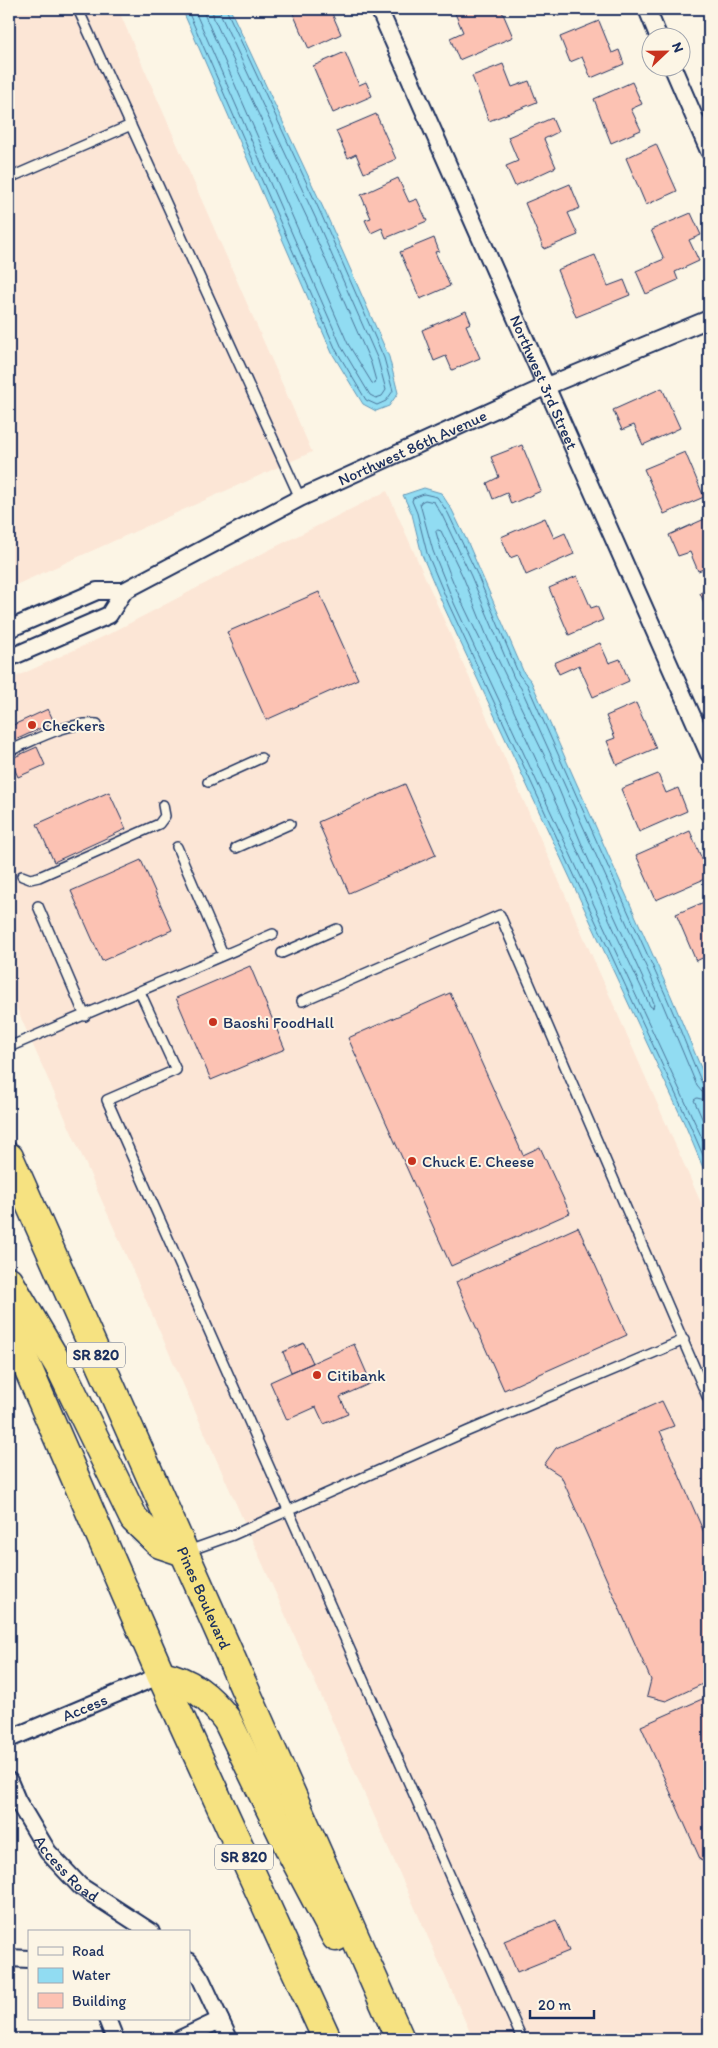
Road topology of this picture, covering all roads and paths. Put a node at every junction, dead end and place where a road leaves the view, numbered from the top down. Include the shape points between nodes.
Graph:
1 (78, 9) edge
2 (380, 9) edge
3 (647, 9) edge
4 (655, 28) edge
5 (676, 78) edge
6 (131, 125) junction
7 (709, 151) edge
8 (9, 178) edge
9 (709, 319) edge
10 (547, 386) junction
11 (300, 498) junction
12 (124, 591) junction
13 (9, 629) edge
14 (9, 658) edge
15 (96, 724) dead end
16 (9, 751) edge
17 (709, 754) edge
18 (261, 758) dead end
19 (208, 782) dead end
20 (163, 805) dead end
21 (290, 824) dead end
22 (177, 847) dead end
23 (236, 848) dead end
24 (22, 876) dead end
25 (38, 906) dead end
26 (337, 929) dead end
27 (273, 934) dead end
28 (282, 953) dead end
29 (223, 954) junction
30 (140, 992) junction
31 (302, 1001) dead end
32 (85, 1016) junction
33 (9, 1047) edge
34 (9, 1157) edge
35 (9, 1281) edge
36 (9, 1325) edge
37 (684, 1340) junction
38 (709, 1402) edge
39 (289, 1511) junction
40 (184, 1552) junction
41 (161, 1675) junction
42 (9, 1739) edge
43 (9, 1781) edge
44 (147, 1930) edge
45 (9, 1958) edge
46 (28, 1959) edge
47 (190, 1963) edge
48 (371, 1975) junction
49 (107, 2020) edge
50 (220, 2020) junction
51 (114, 2039) edge
52 (180, 2039) edge
53 (229, 2039) edge
54 (327, 2039) edge
55 (400, 2039) edge
56 (522, 2039) edge

1 - 6 lane
2 - 10 street, Northwest 3rd Street
3 - 4 street
5 - 7 street
6 - 8 lane
6 - 11 lane
9 - 10 street, Northwest 86th Avenue
10 - 11 street, Northwest 86th Avenue
10 - 17 street, Northwest 3rd Street
11 - 12 street, Northwest 86th Avenue
12 - 13 street, Northwest 86th Avenue via 97,591
12 - 14 street via 109,615
15 - 16 lane via 67,727
18 - 19 lane
20 - 24 lane via 165,816 159,824 39,877 30,879
21 - 23 lane
22 - 29 lane
25 - 32 lane
26 - 28 lane
27 - 29 lane
29 - 30 lane
30 - 32 lane
30 - 39 lane via 176,1070 107,1100
31 - 37 lane via 500,915
32 - 33 lane
34 - 40 highway, Pines Boulevard / SR 820
35 - 40 highway via 61,1369 134,1519 160,1544
36 - 41 highway, SR 820
37 - 38 lane
37 - 39 lane
39 - 40 lane
39 - 56 lane
40 - 48 highway, Pines Boulevard / SR 820
41 - 42 street, Access
41 - 48 highway via 178,1678 196,1689 214,1703 227,1720 346,1956
41 - 54 highway, SR 820
43 - 44 street, Access Road via 48,1852 80,1886
45 - 46 street
47 - 50 street
48 - 55 highway, Pines Boulevard / SR 820
49 - 51 street
50 - 52 street
50 - 53 street

